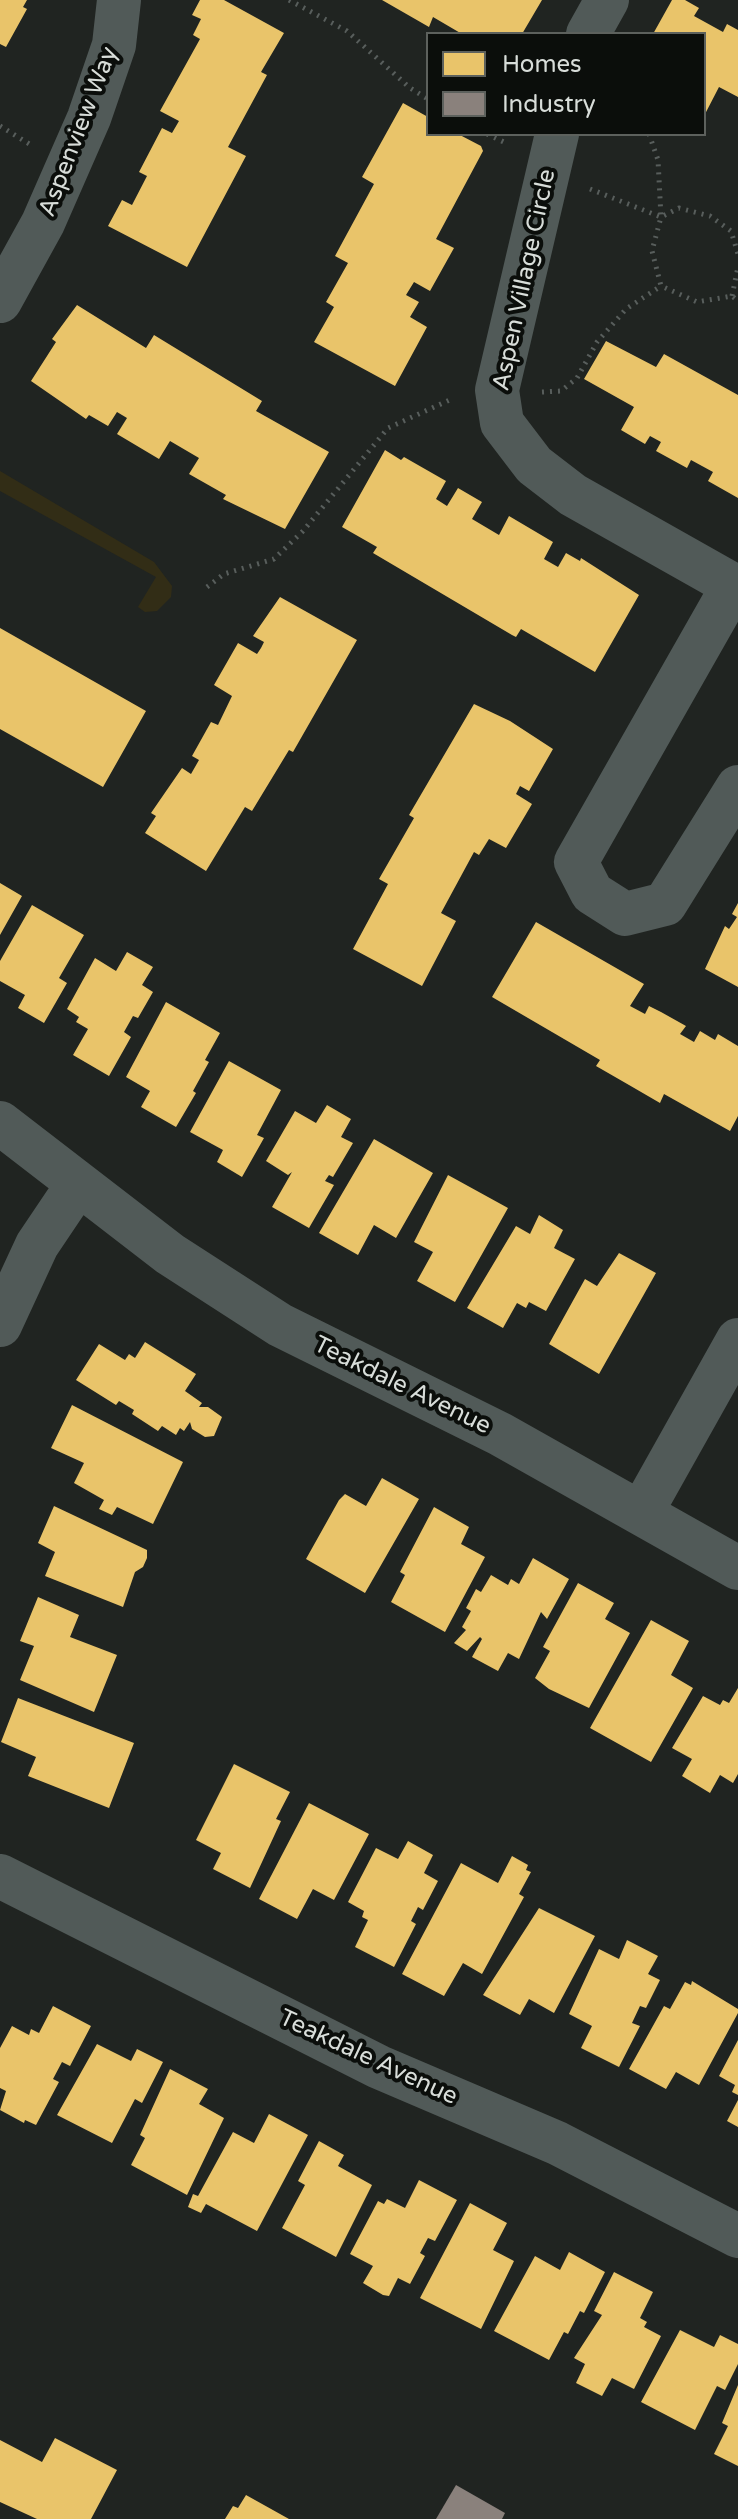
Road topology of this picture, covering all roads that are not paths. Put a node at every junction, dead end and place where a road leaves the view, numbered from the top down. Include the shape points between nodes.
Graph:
1 (119, 0) edge
2 (607, 0) edge
3 (589, 32) edge
4 (553, 151) edge
5 (0, 301) edge
6 (735, 587) edge
7 (738, 787) edge
8 (0, 1123) edge
9 (78, 1184) junction
10 (0, 1325) edge
11 (738, 1340) edge
12 (641, 1513) junction
13 (738, 1568) edge
14 (0, 1876) edge
15 (738, 2236) edge

1 - 5 street, Aspenview Way via 114,45 89,118 43,223
2 - 3 street
4 - 6 street, Aspen Village Circle via 497,390 502,423 534,465 573,495
6 - 7 street via 576,862 592,893 625,914 665,904
8 - 9 street, Teakdale Avenue
9 - 10 street via 37,1245
9 - 12 street, Teakdale Avenue via 170,1254 280,1325 500,1434
11 - 12 street
12 - 13 street, Teakdale Avenue
14 - 15 street, Teakdale Avenue via 379,2067 557,2143

